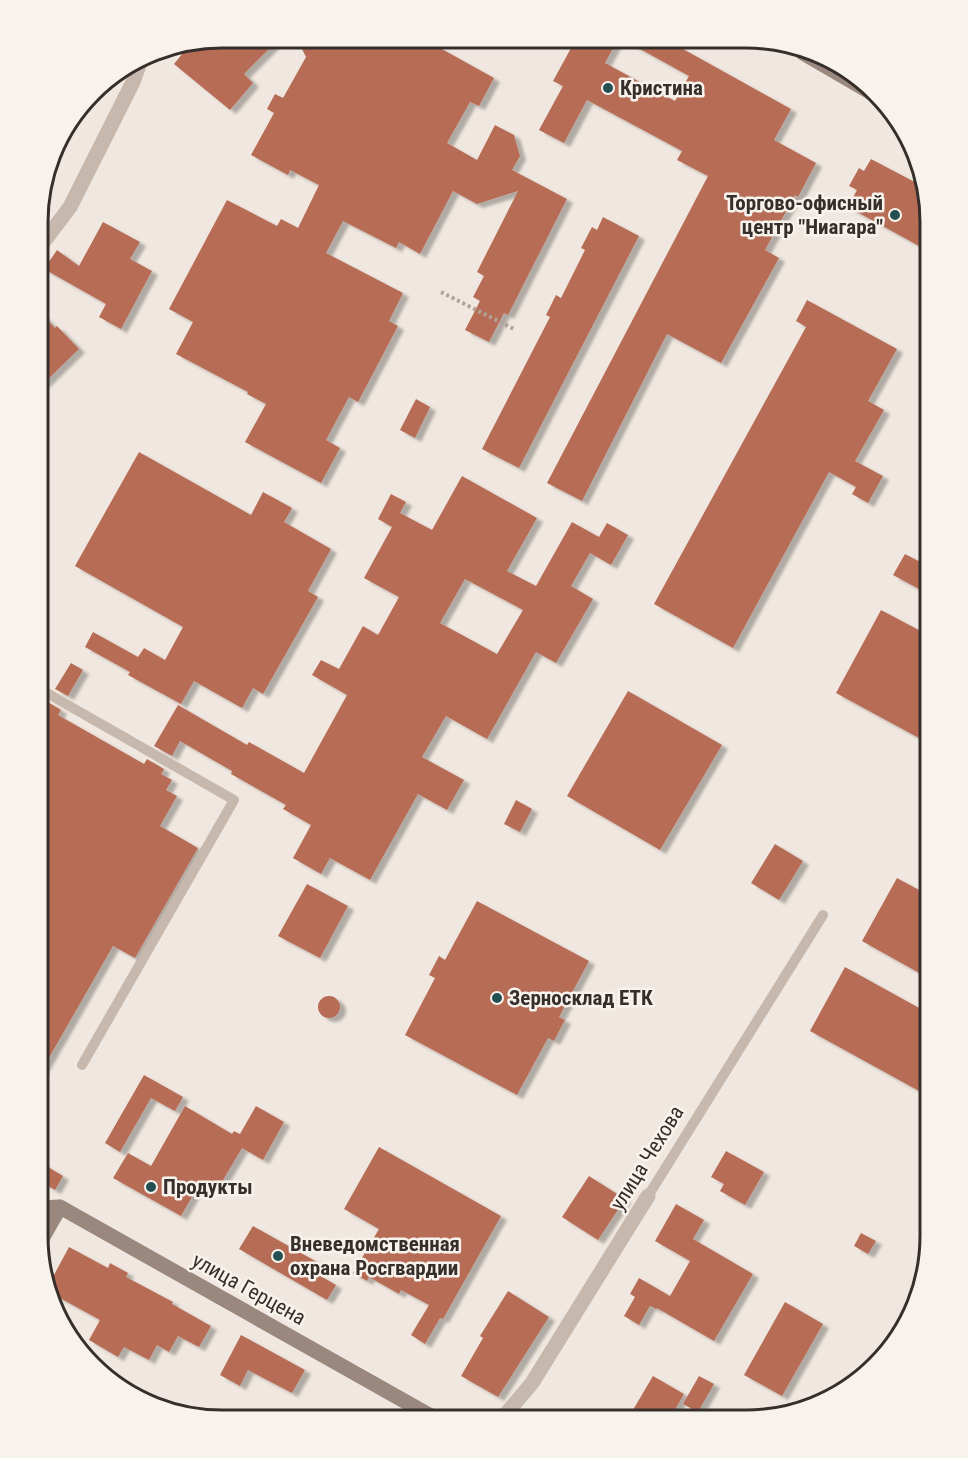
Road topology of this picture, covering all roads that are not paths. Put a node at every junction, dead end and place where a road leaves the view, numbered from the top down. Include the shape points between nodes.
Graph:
1 (137, 71) edge
2 (48, 236) edge
3 (48, 694) edge
4 (823, 915) dead end
5 (82, 1065) dead end
6 (648, 1196) joint
7 (60, 1207) junction
8 (48, 1208) edge
9 (48, 1228) edge
10 (420, 1410) edge
11 (509, 1410) edge

1 - 2 street via 70,207
3 - 5 lane via 234,800
4 - 6 lane, улица Чехова
6 - 11 street, улица Чехова via 532,1383
7 - 8 street
7 - 9 street
7 - 10 street, улица Герцена

